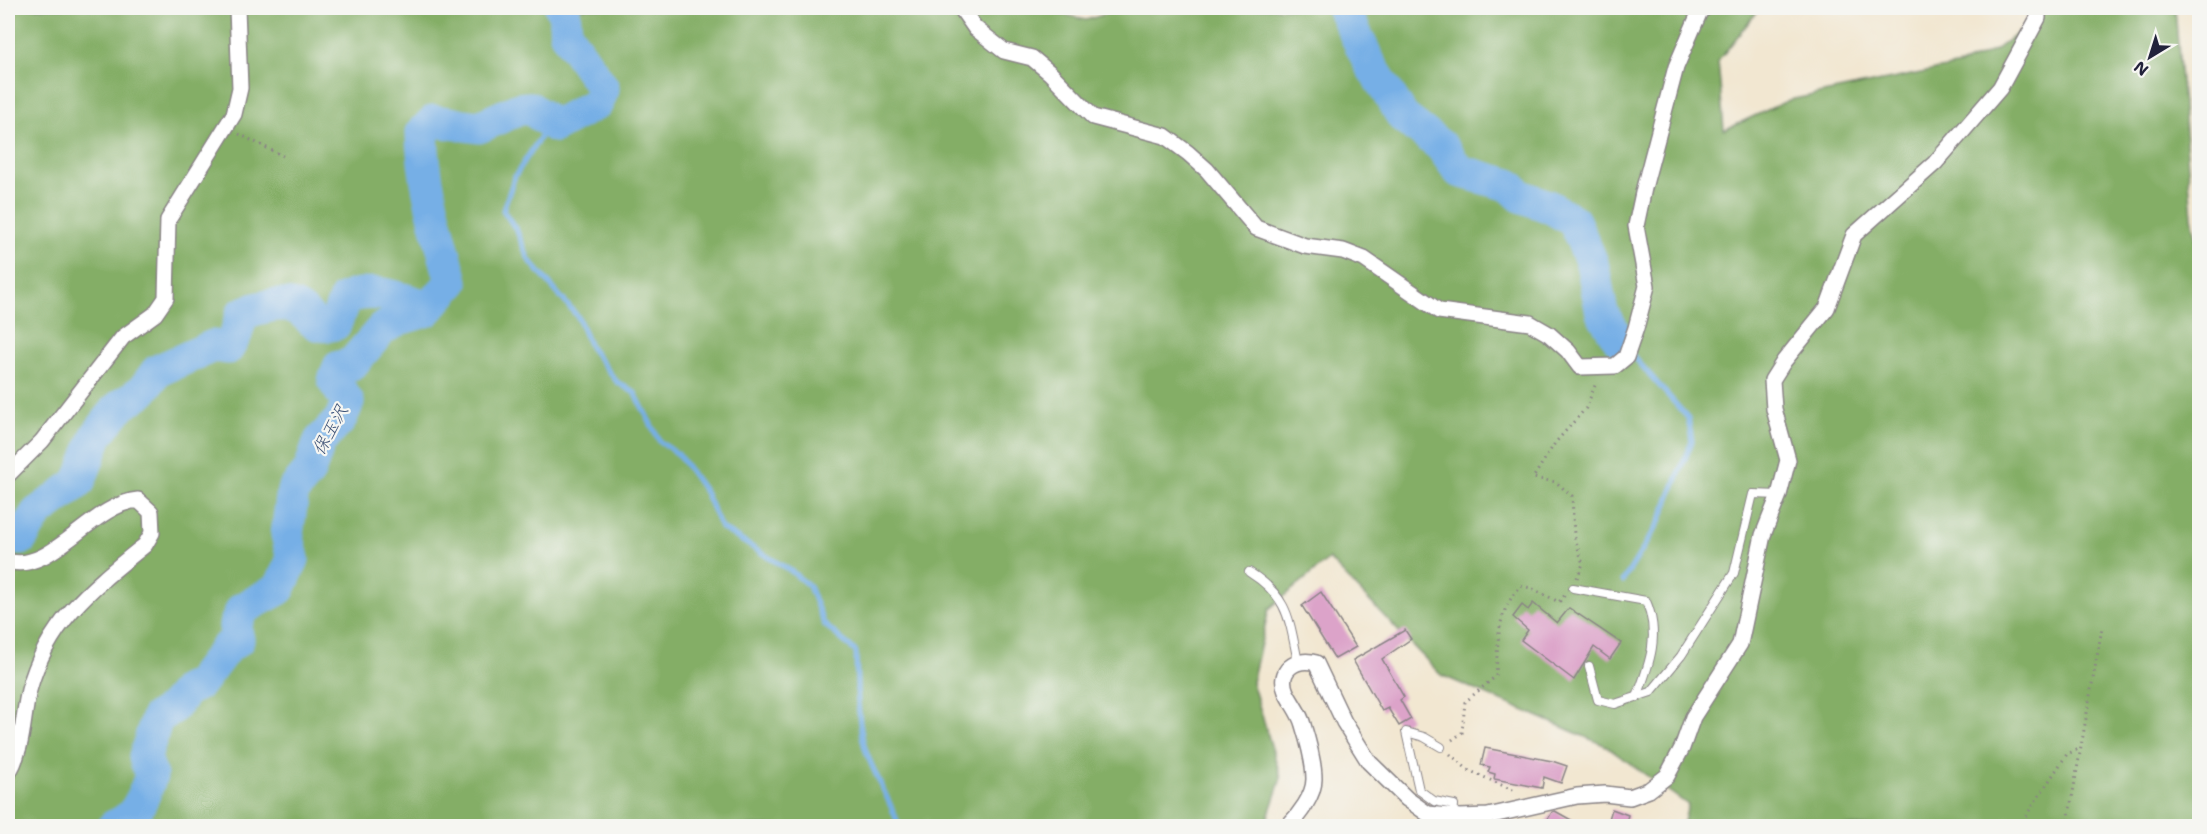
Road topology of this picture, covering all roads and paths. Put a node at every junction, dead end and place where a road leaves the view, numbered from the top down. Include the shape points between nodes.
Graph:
1 (237, 8) edge
2 (962, 8) edge
3 (1705, 8) edge
4 (2038, 8) edge
5 (226, 127) junction
6 (283, 156) dead end
7 (1594, 368) junction
8 (8, 475) edge
9 (1779, 495) junction
10 (8, 561) edge
11 (1249, 572) dead end
12 (1573, 588) junction
13 (2102, 627) dead end
14 (1298, 662) junction
15 (1589, 666) dead end
16 (1637, 697) junction
17 (1441, 747) junction
18 (2081, 748) junction
19 (8, 774) edge
20 (1544, 802) junction
21 (1453, 816) junction
22 (1487, 821) edge
23 (1288, 826) edge
24 (2019, 826) edge
25 (2067, 826) edge

1 - 5 street via 240,88 234,114
2 - 7 street via 975,28 1004,51 1032,58 1092,117 1165,136 1188,153 1256,228 1305,246 1343,251 1364,259 1439,311 1530,323 1549,334 1580,367
3 - 7 street via 1676,67 1644,188 1636,226 1647,286 1636,328 1626,357 1615,366
4 - 9 street via 2038,18 2000,88 1935,163 1854,235 1827,308 1772,380 1774,409 1788,459
5 - 6 path
5 - 8 street via 168,220 166,298 155,314 123,337 42,441
7 - 12 path via 1598,377 1586,408 1555,443 1533,478 1556,482 1572,496 1574,536 1583,564
9 - 16 lane via 1754,494 1734,573 1681,657 1651,692
9 - 20 street via 1763,535 1740,644 1693,717 1667,776 1649,790 1630,797 1605,794
10 - 19 street via 16,564 42,559 107,510 127,501 138,500 151,512 152,533 145,545 70,610 43,651 29,690 23,737
11 - 14 lane via 1261,579 1287,608
12 - 16 lane via 1646,601 1653,616 1654,640
12 - 17 path via 1559,602 1521,586 1512,595 1504,606 1496,676 1465,702 1462,733 1452,740 1443,740
13 - 18 path
14 - 21 street via 1303,659 1316,663 1344,722 1369,762 1428,814
14 - 23 street via 1286,674 1285,690 1303,723 1315,780 1300,814
15 - 16 lane via 1598,700 1615,704
17 - 20 path via 1468,770
17 - 21 lane via 1424,736 1406,732 1419,790 1434,801 1454,805
18 - 24 path via 2067,754
18 - 25 path
20 - 22 street
21 - 22 street

